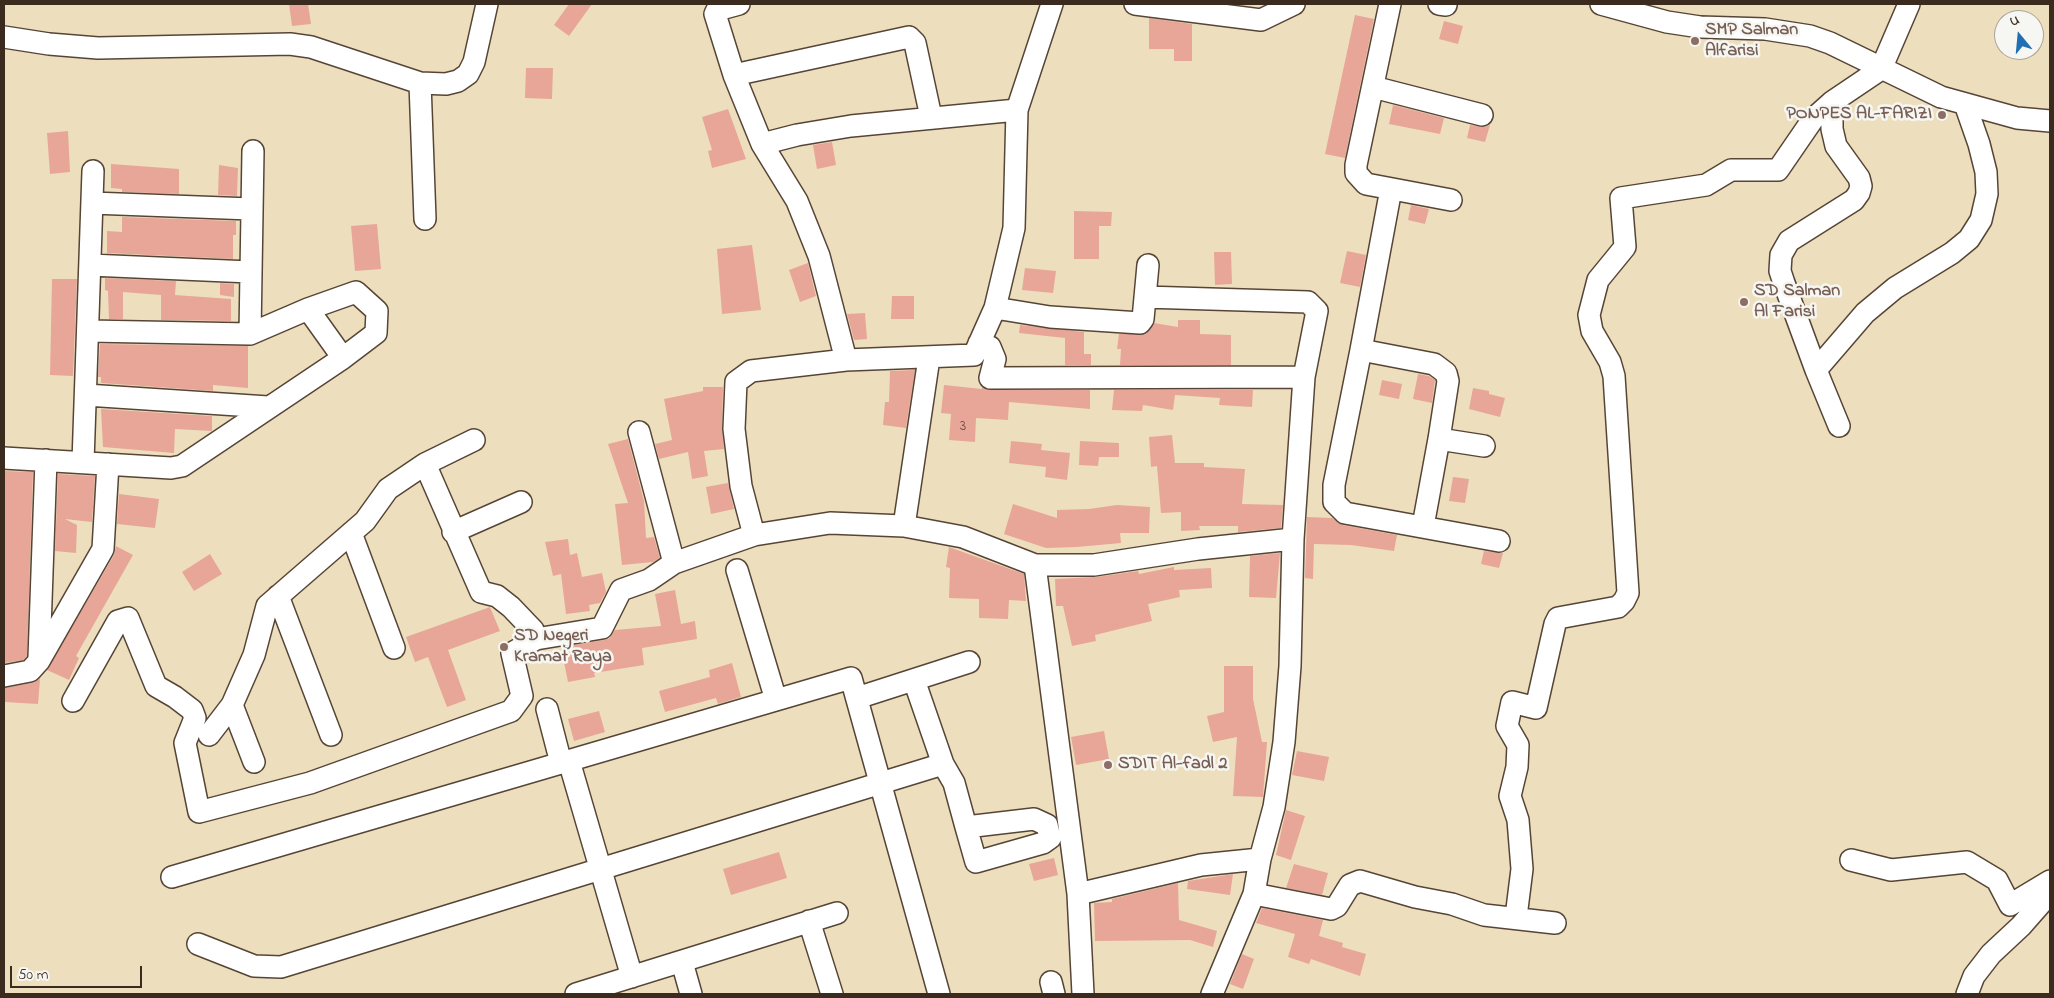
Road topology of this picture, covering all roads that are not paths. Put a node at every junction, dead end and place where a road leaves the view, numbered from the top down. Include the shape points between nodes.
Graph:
1 (487, 4) edge
2 (739, 4) edge
3 (1052, 4) edge
4 (1135, 4) edge
5 (1294, 4) edge
6 (1390, 4) edge
7 (1601, 4) edge
8 (1910, 4) edge
9 (4, 37) edge
10 (1881, 68) junction
11 (734, 75) junction
12 (420, 83) junction
13 (1373, 87) junction
14 (991, 101) dead end
15 (1832, 102) junction
16 (1019, 104) junction
17 (1965, 104) junction
18 (1482, 115) dead end
19 (931, 117) junction
20 (2050, 121) edge
21 (762, 144) junction
22 (253, 152) dead end
23 (93, 171) dead end
24 (1391, 189) junction
25 (1451, 200) dead end
26 (92, 203) junction
27 (251, 209) junction
28 (425, 219) dead end
29 (90, 265) junction
30 (1148, 265) dead end
31 (250, 272) junction
32 (1145, 297) junction
33 (995, 308) junction
34 (308, 309) junction
35 (88, 331) junction
36 (250, 334) junction
37 (979, 343) junction
38 (1361, 350) junction
39 (343, 358) junction
40 (929, 358) junction
41 (846, 360) junction
42 (1816, 370) junction
43 (1304, 377) junction
44 (86, 395) junction
45 (268, 407) junction
46 (1839, 426) dead end
47 (638, 432) dead end
48 (1439, 439) junction
49 (474, 440) dead end
50 (1484, 446) dead end
51 (4, 458) edge
52 (46, 460) junction
53 (83, 462) junction
54 (108, 464) junction
55 (425, 464) junction
56 (521, 502) dead end
57 (904, 526) junction
58 (1423, 526) junction
59 (453, 532) junction
60 (351, 533) junction
61 (754, 535) junction
62 (1293, 539) junction
63 (1500, 541) dead end
64 (674, 563) junction
65 (1035, 565) junction
66 (737, 570) dead end
67 (278, 596) junction
68 (536, 639) junction
69 (394, 648) dead end
70 (38, 661) junction
71 (969, 662) dead end
72 (4, 676) edge
73 (914, 680) junction
74 (857, 698) junction
75 (776, 700) junction
76 (73, 701) dead end
77 (232, 705) junction
78 (547, 709) dead end
79 (209, 735) dead end
80 (331, 735) dead end
81 (254, 762) dead end
82 (565, 762) junction
83 (943, 764) junction
84 (880, 783) junction
85 (966, 827) dead end
86 (1260, 859) junction
87 (1850, 860) dead end
88 (601, 869) junction
89 (172, 877) dead end
90 (2050, 881) edge
91 (2050, 893) edge
92 (1078, 894) junction
93 (1254, 894) junction
94 (837, 913) dead end
95 (1516, 917) junction
96 (810, 922) junction
97 (1555, 923) dead end
98 (198, 944) dead end
99 (682, 962) junction
100 (632, 978) junction
101 (576, 994) edge
102 (691, 994) edge
103 (832, 994) edge
104 (939, 994) edge
105 (1083, 994) edge
106 (1212, 994) edge
107 (1967, 994) edge

1 - 12 street via 474,62 468,74 446,84
2 - 11 street via 717,10 715,14
3 - 16 street
4 - 5 street via 1260,20
6 - 13 street
7 - 10 street via 1667,22 1810,36
8 - 10 street
9 - 12 street via 98,48 290,44 311,47
10 - 15 street
10 - 17 street via 1941,97
11 - 19 street via 909,37 915,43
11 - 21 street
12 - 28 street
13 - 18 street
13 - 24 street via 1356,173 1366,184
14 - 16 street
15 - 42 street via 1832,130 1836,146 1859,178 1859,193 1854,200 1789,241 1781,255 1780,270
15 - 95 street via 1813,119 1778,170 1731,170 1706,185 1621,198 1625,247 1598,280 1589,315 1592,331 1610,362 1614,376 1628,592 1618,607 1558,618 1536,708 1512,702 1507,726 1518,745 1510,796 1518,820 1522,869
16 - 19 street
16 - 33 street via 1014,228
17 - 20 street via 2017,118
17 - 42 street via 1986,172 1987,194 1981,220 1969,239 1952,253 1895,288 1865,313
19 - 21 street via 833,129
21 - 41 street via 798,201 819,256
22 - 27 street
23 - 26 street
24 - 25 street
24 - 38 street
26 - 27 street
26 - 29 street
27 - 31 street
29 - 31 street
29 - 35 street
30 - 32 street
31 - 36 street
32 - 33 street via 1143,320 1138,324 1050,317
32 - 43 street via 1308,302 1317,311
33 - 37 street
34 - 36 street
34 - 39 street
34 - 39 street via 356,292 377,312 376,333
35 - 36 street
35 - 44 street
37 - 40 street via 974,355
37 - 43 street via 990,347 995,359 990,378
38 - 48 street via 1434,364 1446,373 1448,381
38 - 58 street via 1334,486 1334,502 1345,513
39 - 45 street
40 - 41 street
40 - 57 street
41 - 61 street via 751,371 736,382 734,429 742,486
42 - 46 street
43 - 62 street
44 - 45 street
44 - 53 street
45 - 54 street via 182,466
47 - 64 street
48 - 50 street
48 - 58 street
49 - 55 street
51 - 52 street
52 - 53 street
52 - 70 street
53 - 54 street
54 - 70 street via 102,548
55 - 59 street
55 - 60 street via 388,489 365,521
56 - 59 street
57 - 61 street via 830,523
57 - 65 street via 963,537
58 - 63 street
59 - 68 street via 480,592 497,596 511,607 533,630
60 - 67 street
60 - 69 street
61 - 64 street
62 - 65 street via 1094,565
62 - 86 street via 1290,666 1284,742 1274,807
64 - 68 street via 648,580 621,590 602,628
65 - 92 street
66 - 75 street
67 - 77 street via 267,606 254,654
67 - 80 street
68 - 76 street via 512,653 522,696 511,711 310,783 199,812 185,743 195,718 192,710 156,686 128,618 118,621
70 - 72 street via 30,671
71 - 73 street
73 - 74 street
73 - 83 street
74 - 75 street via 851,678
74 - 84 street
75 - 82 street
77 - 79 street
77 - 81 street
78 - 82 street
82 - 88 street
82 - 89 street
83 - 84 street
83 - 85 street via 954,783
84 - 88 street
84 - 104 street
86 - 92 street via 1201,865
86 - 93 street
87 - 90 street via 1891,870 1967,862 1997,880 2010,906
88 - 98 street via 281,967 254,966
88 - 100 street
91 - 107 street via 1991,954 1974,976
92 - 105 street
93 - 95 street via 1330,909 1337,906 1350,885 1360,881 1484,915
93 - 106 street
94 - 96 street
95 - 97 street
96 - 99 street
96 - 103 street
99 - 100 street
99 - 102 street
100 - 101 street

